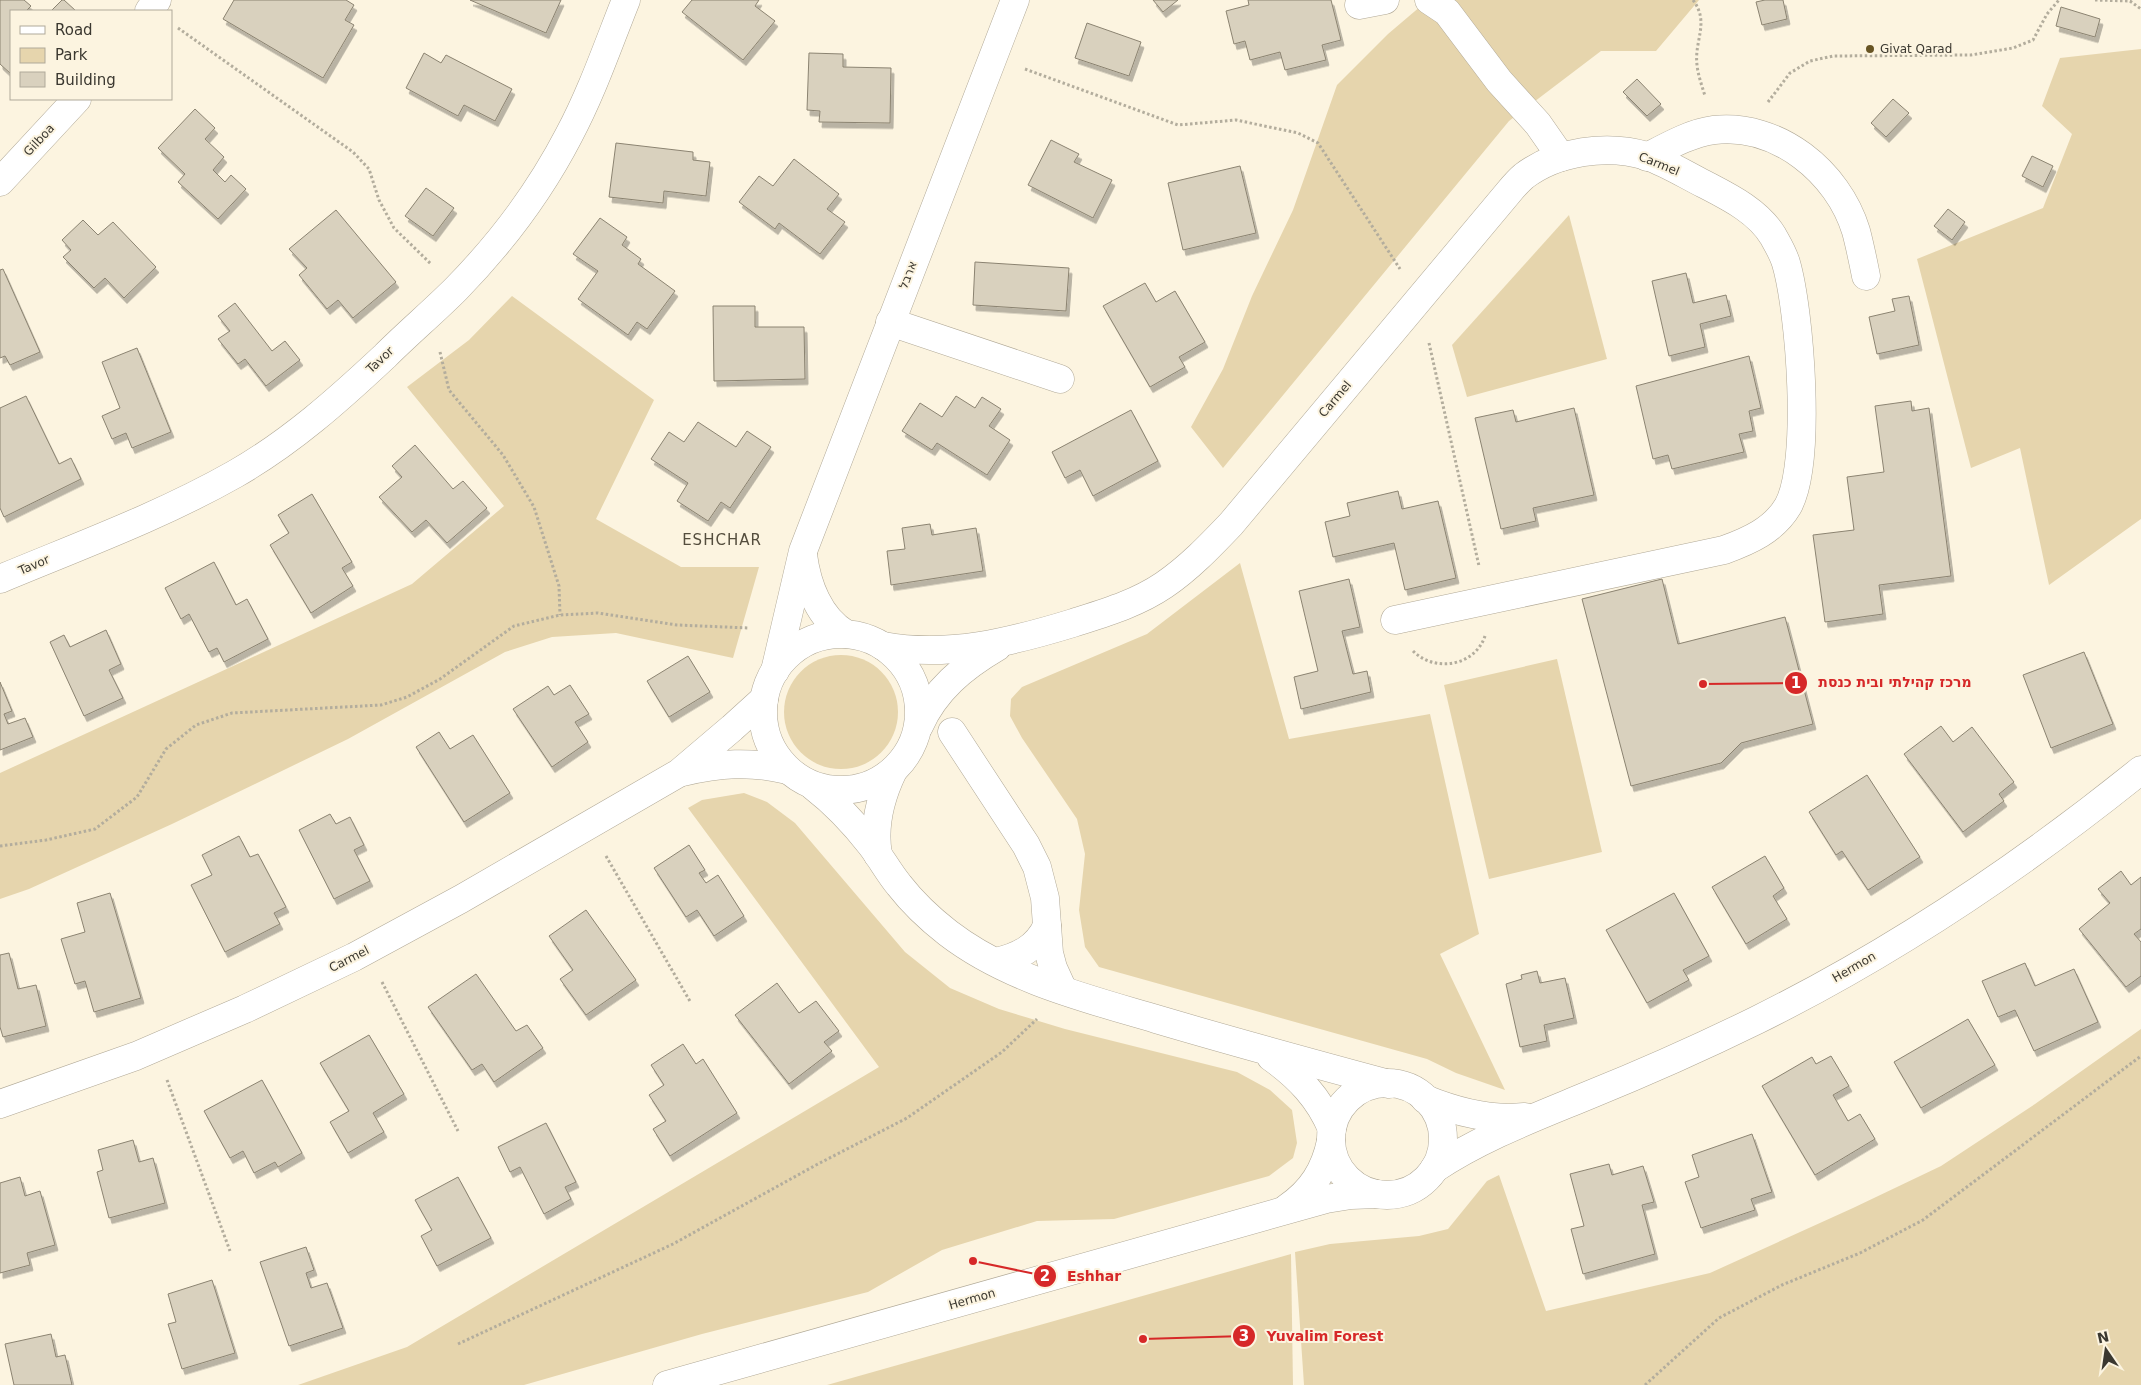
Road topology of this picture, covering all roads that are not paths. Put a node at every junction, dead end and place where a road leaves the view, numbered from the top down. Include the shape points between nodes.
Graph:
1 (626, 0) edge
2 (1015, 0) edge
3 (1430, 0) edge
4 (76, 100) edge
5 (1647, 156) junction
6 (1561, 157) junction
7 (0, 182) edge
8 (1866, 276) dead end
9 (890, 322) junction
10 (1060, 379) dead end
11 (803, 551) junction
12 (0, 579) edge
13 (1395, 620) road end
14 (846, 634) junction
15 (1004, 642) junction
16 (883, 646) junction
17 (775, 671) junction
18 (764, 699) junction
19 (919, 726) junction
20 (952, 732) dead end
21 (787, 770) junction
22 (2141, 770) edge
23 (893, 771) junction
24 (679, 773) junction
25 (813, 786) junction
26 (878, 855) junction
27 (1047, 926) junction
28 (996, 962) junction
29 (1065, 991) junction
30 (1260, 1049) junction
31 (1389, 1084) junction
32 (1425, 1099) junction
33 (0, 1104) edge
34 (1539, 1115) junction
35 (1331, 1135) junction
36 (1434, 1169) junction
37 (1377, 1194) junction
38 (1278, 1214) junction
39 (667, 1385) edge

1 - 12 street, Tavor via 582,109 554,163 520,214 456,289 320,416 256,461 209,488 152,516
2 - 9 street, ארבל
3 - 6 street via 1447,12
4 - 7 street, Gilboa
5 - 6 street, Carmel via 1604,151
5 - 8 street via 1681,140 1714,130 1748,131 1781,142 1811,162 1837,191 1856,230
5 - 13 street, Carmel via 1742,206 1762,223 1780,247 1791,290 1800,380 1801,430 1793,494 1778,519 1767,529 1724,550
6 - 15 street, Carmel via 1522,177 1231,524 1184,570 1163,586 1123,606
9 - 10 street
9 - 11 street, ארבל
11 - 14 street via 815,599
11 - 17 street, ארבל
14 - 16 street via 870,639
14 - 17 street via 808,641
15 - 16 street via 940,650
15 - 19 street via 952,678 933,699
16 - 19 street via 905,666 913,680 920,703
17 - 18 street
18 - 21 street via 764,730 777,759
18 - 24 street
19 - 23 street via 908,754
20 - 27 street via 1032,857 1044,888
21 - 24 street via 756,764 730,764
21 - 25 street
22 - 34 street, Hermon via 2034,852 1855,968 1758,1020 1653,1069
23 - 25 street via 874,784 859,789 843,791
23 - 26 street via 878,813
24 - 33 street, Carmel via 461,899 245,1009 155,1048
25 - 26 street via 848,817
26 - 28 street via 899,886 923,911 948,933
27 - 28 street via 1032,946 1012,958
27 - 29 street via 1051,960
28 - 29 street
29 - 30 street
30 - 31 street
30 - 35 street via 1303,1082 1318,1101
31 - 32 street via 1406,1087
31 - 35 street via 1374,1085 1350,1098 1339,1110
32 - 34 street via 1463,1112 1491,1117
32 - 36 street via 1438,1116 1441,1126 1442,1149
34 - 36 street, Hermon via 1474,1145
35 - 37 street via 1336,1162 1349,1180 1357,1187
35 - 38 street via 1324,1167 1313,1185
36 - 37 street via 1410,1190 1399,1194
37 - 38 street, Hermon via 1326,1199
38 - 39 street, Hermon

